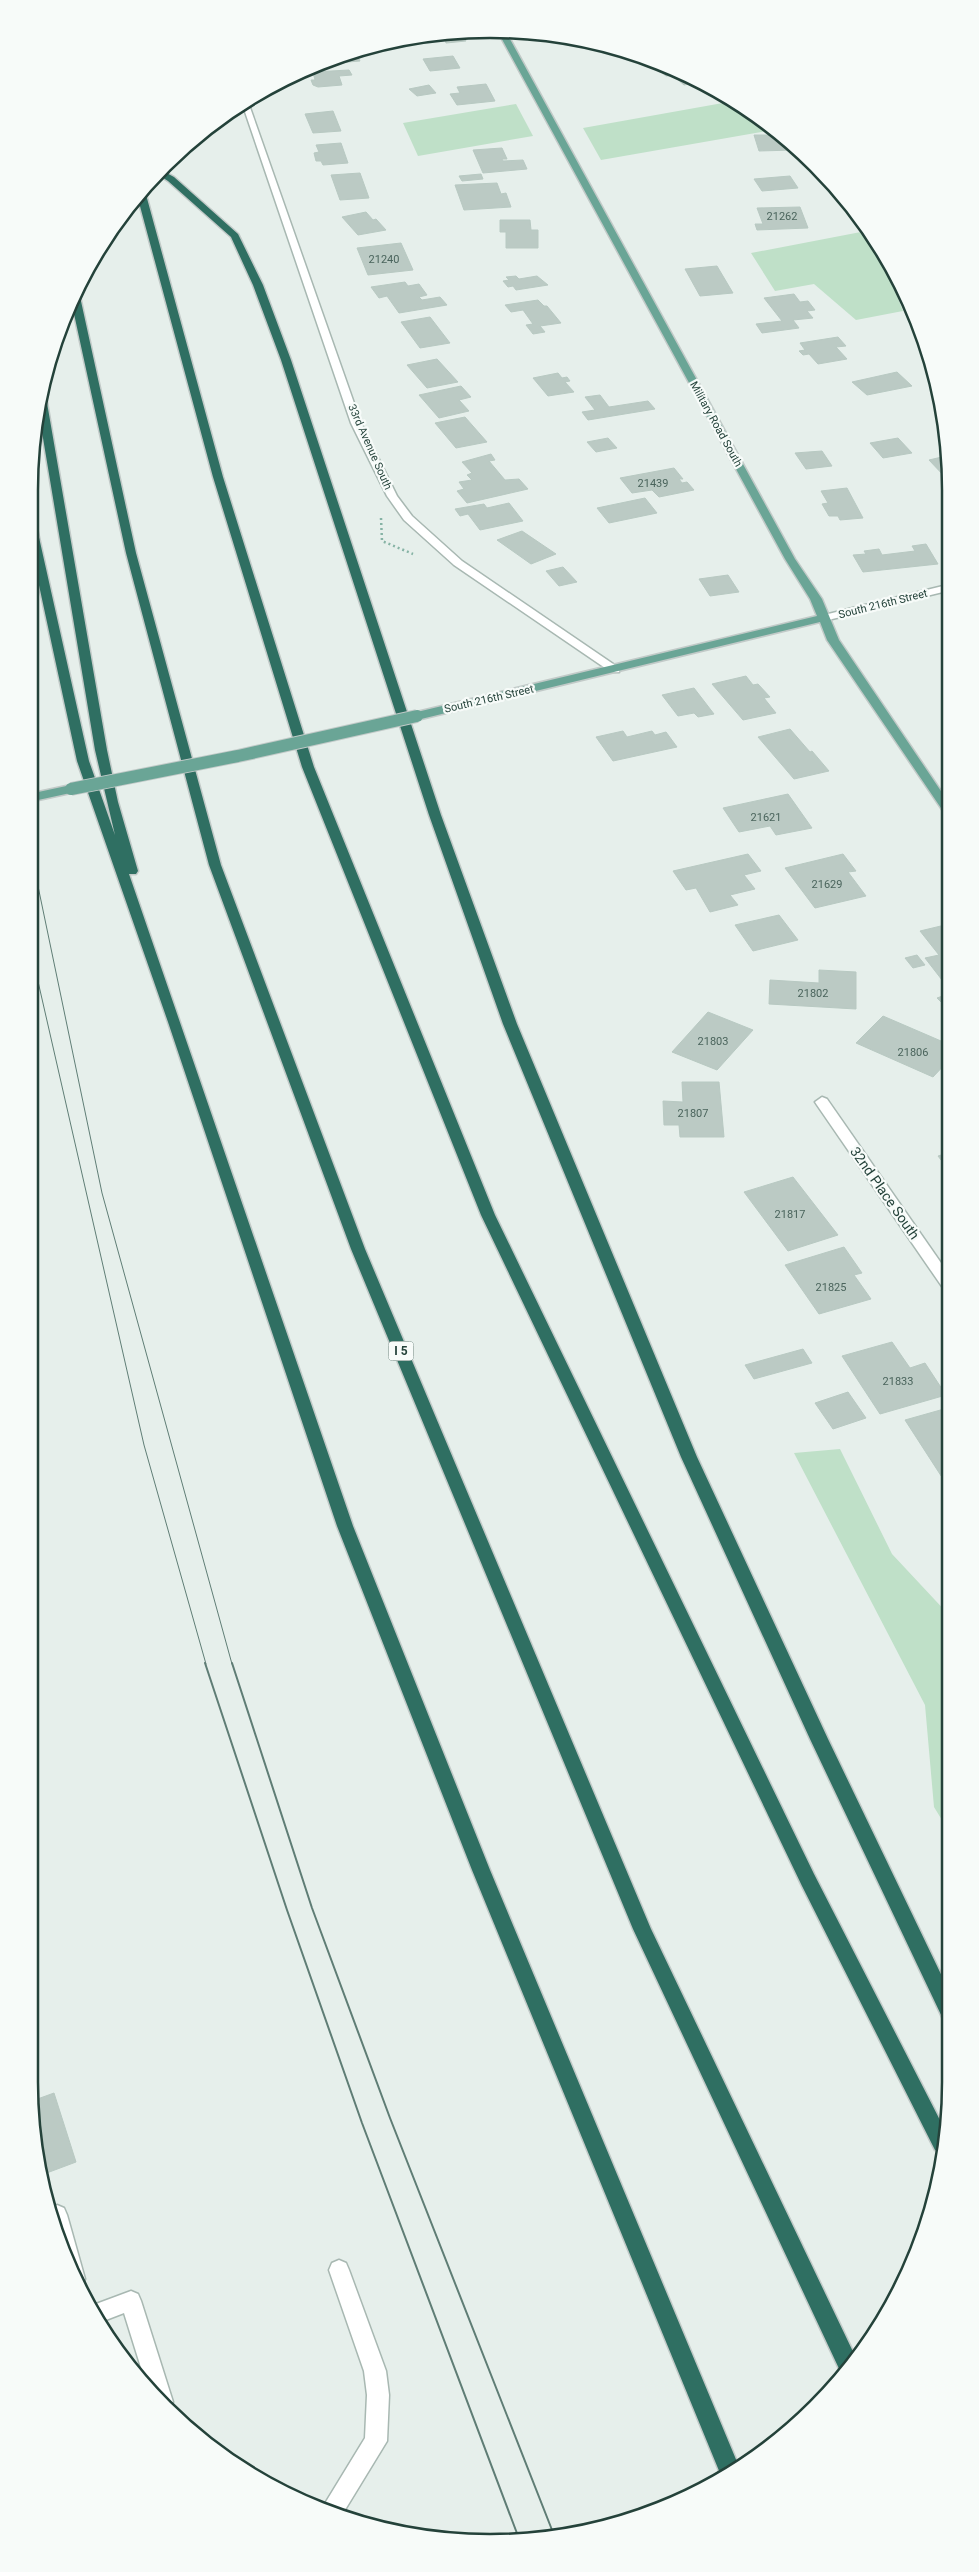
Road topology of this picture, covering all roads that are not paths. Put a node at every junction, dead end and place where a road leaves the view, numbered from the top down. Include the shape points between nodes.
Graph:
1 (505, 38) edge
2 (247, 109) edge
3 (165, 175) edge
4 (143, 199) edge
5 (77, 306) edge
6 (44, 414) edge
7 (38, 556) edge
8 (942, 589) edge
9 (824, 618) junction
10 (615, 670) junction
11 (38, 796) edge
12 (942, 801) edge
13 (175, 1022) junction
14 (822, 1102) dead end
15 (942, 1275) edge
16 (942, 1996) edge
17 (938, 2137) edge
18 (339, 2270) dead end
19 (100, 2312) edge
20 (846, 2360) edge
21 (158, 2390) edge
22 (728, 2466) edge
23 (334, 2507) edge

1 - 9 main road, Military Road South
2 - 10 street, 33rd Avenue South via 356,423 392,496 408,518 458,563
3 - 16 highway via 235,236 258,285 286,360 435,815 510,1024 690,1457 819,1739
4 - 17 highway via 218,477 308,767 488,1215 808,1880
5 - 20 highway, I 5 via 131,553 218,874 358,1249 638,1920
6 - 13 highway via 112,802
7 - 13 highway via 83,761
8 - 9 street, South 216th Street
9 - 10 main road, South 216th Street
9 - 12 main road, Military Road South via 833,640
10 - 11 main road, South 216th Street, bridge via 238,756
13 - 22 highway via 346,1526 481,1870
14 - 15 street, 32nd Place South
18 - 23 street via 374,2371 378,2395 376,2441
19 - 21 street via 131,2301

